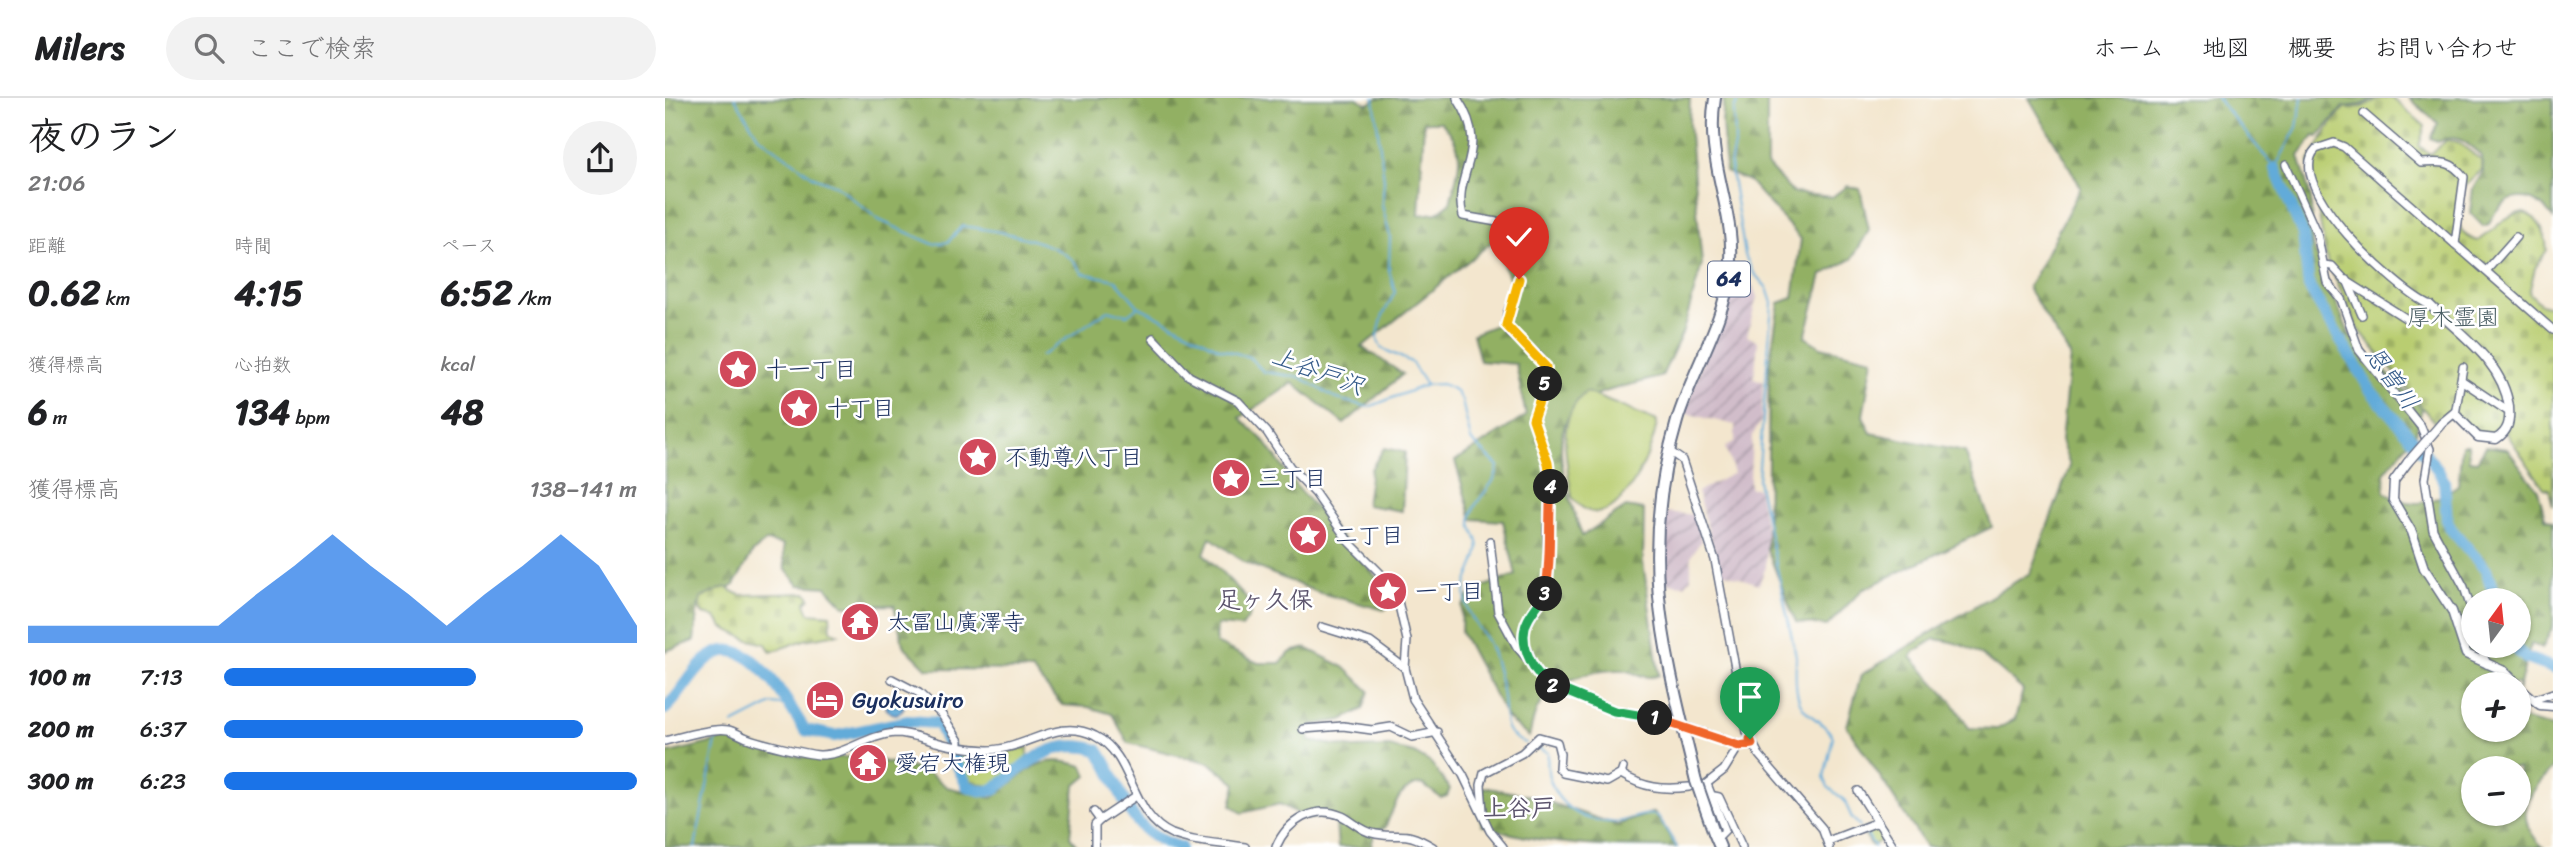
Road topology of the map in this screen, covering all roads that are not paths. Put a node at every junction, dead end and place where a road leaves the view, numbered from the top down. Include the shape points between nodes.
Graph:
1 (1457, 98) edge
2 (1715, 98) edge
3 (2364, 114) dead end
4 (2286, 165) dead end
5 (2458, 226) junction
6 (2441, 232) junction
7 (2516, 237) dead end
8 (2455, 244) junction
9 (2323, 265) junction
10 (2486, 271) junction
11 (2347, 281) junction
12 (2430, 305) joint
13 (2362, 315) dead end
14 (2407, 319) dead end
15 (2553, 330) edge
16 (1153, 338) dead end
17 (2463, 367) dead end
18 (2461, 380) junction
19 (2509, 412) junction
20 (2455, 415) junction
21 (1669, 451) junction
22 (1490, 541) dead end
23 (2464, 588) edge
24 (1322, 627) dead end
25 (2484, 658) edge
26 (2487, 665) junction
27 (1405, 668) junction
28 (1535, 671) junction
29 (2503, 672) edge
30 (893, 679) dead end
31 (2553, 693) edge
32 (2532, 700) joint
33 (2553, 706) edge
34 (1683, 727) junction
35 (1303, 729) dead end
36 (1437, 732) junction
37 (665, 741) edge
38 (1752, 744) junction
39 (958, 746) junction
40 (1739, 746) junction
41 (1700, 784) junction
42 (1858, 791) dead end
43 (1136, 796) junction
44 (1714, 796) junction
45 (1094, 812) dead end
46 (1482, 815) junction
47 (1100, 820) junction
48 (1879, 824) junction
49 (1717, 841) edge
50 (1829, 844) edge
51 (1095, 847) edge
52 (1245, 847) edge
53 (1276, 847) edge
54 (1433, 847) edge
55 (1503, 847) edge
56 (1742, 847) edge
57 (1894, 847) edge

1 - 28 street via 1467,114 1473,140 1459,202 1462,216 1497,222 1511,232 1518,248 1519,279 1506,325 1546,367 1547,378 1533,419 1551,485 1549,572 1544,595 1524,629
2 - 21 main road, 64 via 1713,152 1731,243 1730,275
3 - 5 street via 2421,163 2454,164 2465,183
4 - 9 street via 2317,234
5 - 6 street
5 - 8 street
6 - 8 street
6 - 12 street via 2344,147 2325,144 2311,154 2309,164 2318,196 2341,231
7 - 10 street
8 - 10 street
9 - 11 street via 2332,266
9 - 23 street via 2359,350 2421,427 2430,449 2425,479 2433,530
10 - 15 street
11 - 13 street
11 - 14 street
12 - 19 street via 2496,369
16 - 27 street via 1189,376 1238,401 1267,432 1349,542 1390,583 1407,640
17 - 18 street
18 - 19 street
18 - 20 street
19 - 20 street via 2509,426 2496,439 2478,437
20 - 26 street, bridge via 2449,414 2394,481 2393,500 2412,532 2424,568 2452,611 2466,654
21 - 34 main road, 64 via 1656,518 1656,584
21 - 38 street via 1682,460 1715,560
22 - 28 street via 1498,611
24 - 27 street via 1370,642
25 - 26 street
26 - 29 street
27 - 36 street via 1413,699
28 - 34 street via 1555,687 1606,708
30 - 39 street via 914,689 936,710
31 - 32 street
32 - 33 street
34 - 40 street
34 - 41 main road, 64
35 - 36 street via 1391,727 1412,737
36 - 46 street
37 - 39 street via 725,729 761,743 817,755 834,754 886,734 912,734
38 - 40 street
38 - 50 street via 1822,828
39 - 43 street via 1000,749 1064,728 1084,731 1115,753
40 - 41 street via 1724,770
41 - 44 street
41 - 46 street via 1662,790 1634,782 1622,771 1607,782 1563,773 1557,743 1539,737 1523,753 1484,773
41 - 49 main road, 64, bridge
42 - 48 street
43 - 47 street
43 - 52 street via 1154,822 1170,833
44 - 49 street via 1725,830
44 - 56 street via 1719,797
45 - 47 street
46 - 55 street
47 - 51 street via 1095,825
48 - 50 street
48 - 57 street
53 - 54 street via 1293,822 1326,812 1361,829 1408,834

